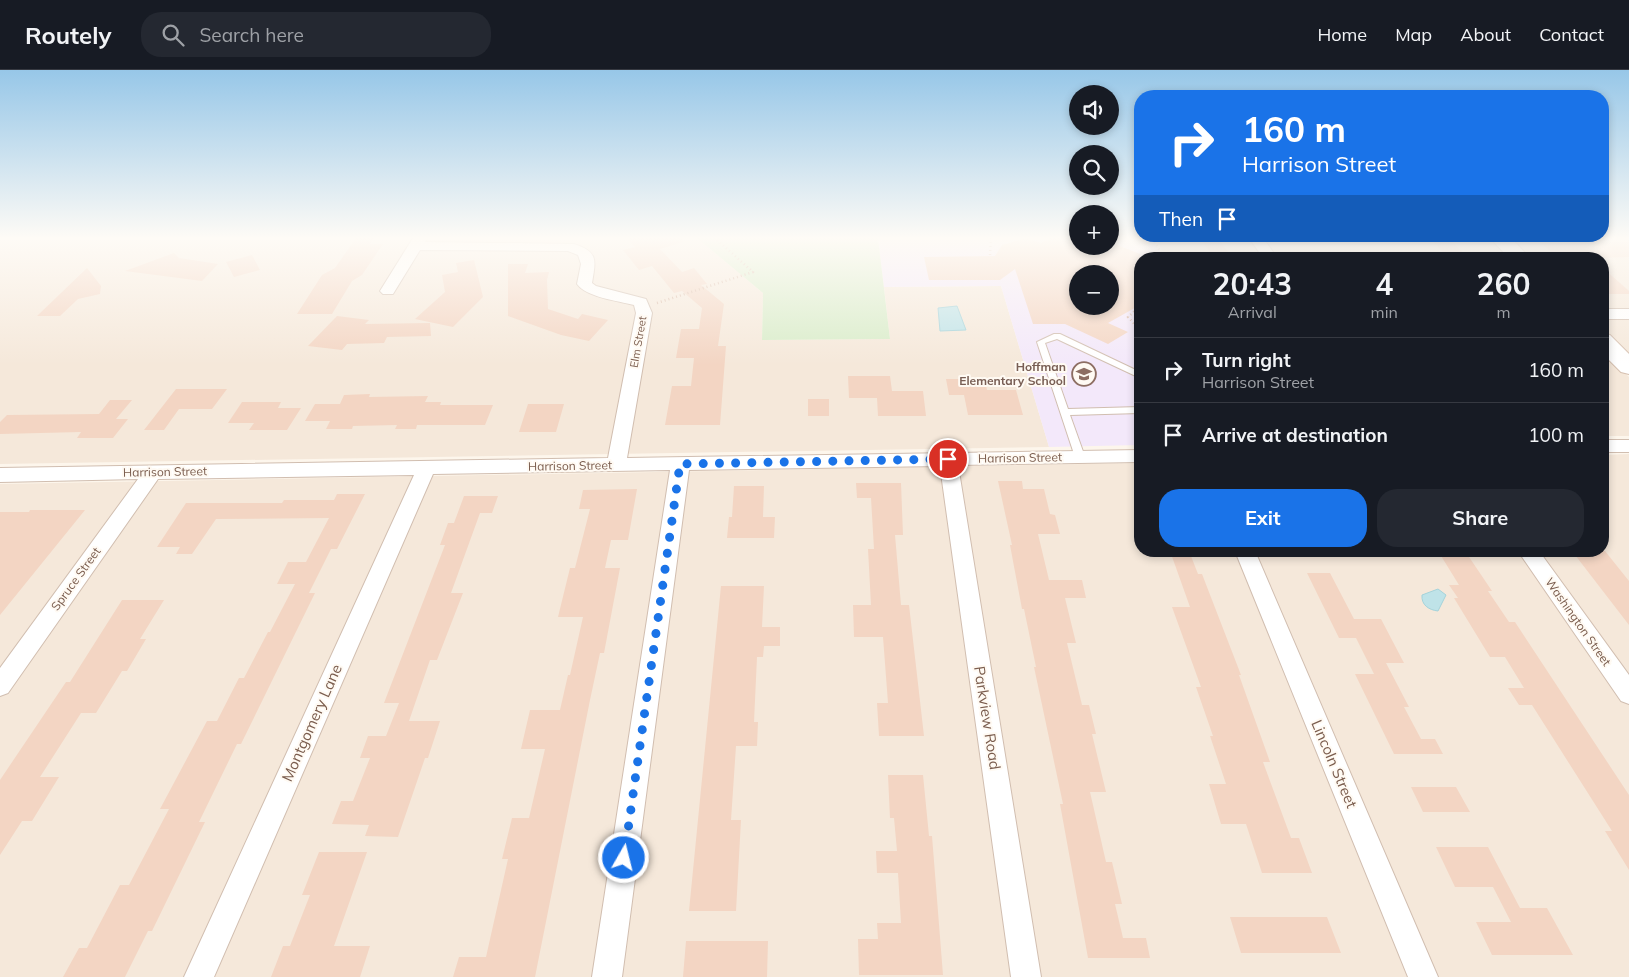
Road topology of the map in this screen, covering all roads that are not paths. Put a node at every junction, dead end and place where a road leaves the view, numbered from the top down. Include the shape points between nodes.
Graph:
1 (394, 280) edge
2 (585, 280) edge
3 (388, 291) dead end
4 (1609, 314) edge
5 (1629, 314) edge
6 (1609, 347) edge
7 (1629, 367) edge
8 (1134, 371) edge
9 (1134, 410) edge
10 (1064, 412) junction
11 (1609, 446) edge
12 (1629, 446) edge
13 (1134, 456) edge
14 (1080, 457) junction
15 (948, 459) junction
16 (680, 464) junction
17 (616, 465) junction
18 (426, 469) junction
19 (153, 472) junction
20 (0, 475) edge
21 (1248, 557) edge
22 (1532, 557) edge
23 (0, 686) edge
24 (1629, 694) edge
25 (199, 977) edge
26 (607, 977) edge
27 (1026, 977) edge
28 (1423, 977) edge

1 - 3 street, Elm Street
2 - 17 street, Elm Street via 584,284 590,289 641,302 644,313
4 - 5 street
6 - 7 main road
8 - 10 lane via 1057,336 1042,342
9 - 10 lane
10 - 14 lane
11 - 12 street
13 - 14 street, Harrison Street
14 - 15 street, Harrison Street
15 - 16 street, Harrison Street
15 - 27 street, Parkview Road
16 - 17 street, Harrison Street
16 - 26 street
17 - 18 street, Harrison Street
18 - 19 street, Harrison Street
18 - 25 street, Montgomery Lane
19 - 20 street, Harrison Street
19 - 23 street, Spruce Street
21 - 28 street, Lincoln Street
22 - 24 street, Washington Street

